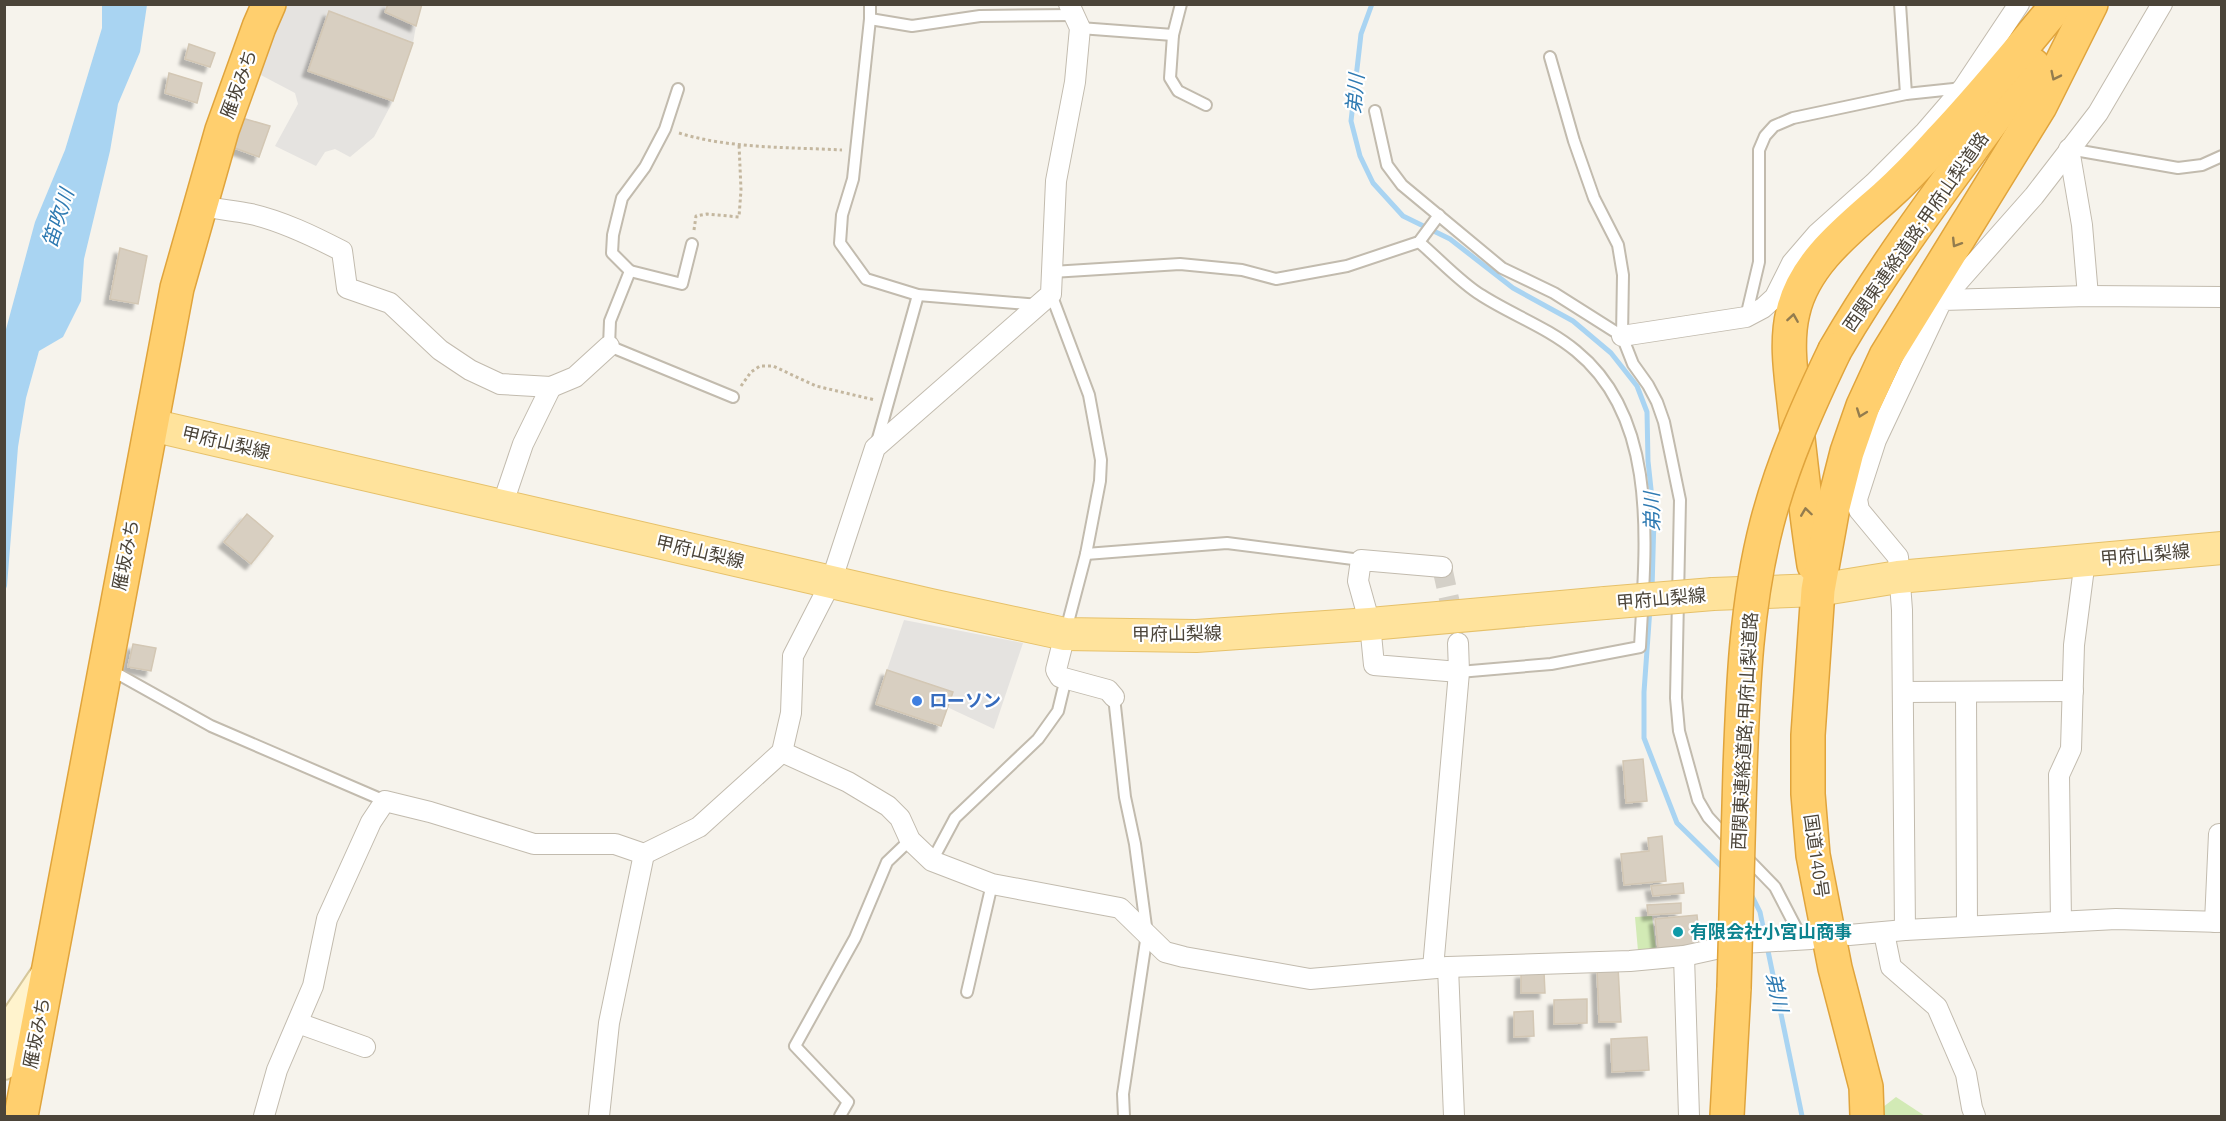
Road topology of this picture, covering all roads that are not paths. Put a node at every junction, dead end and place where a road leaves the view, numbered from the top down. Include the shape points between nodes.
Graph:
1 (269, 4) edge
2 (870, 4) edge
3 (1181, 4) edge
4 (1900, 4) edge
5 (2019, 4) edge
6 (2058, 4) edge
7 (2075, 4) edge
8 (2091, 4) edge
9 (2162, 4) edge
10 (1074, 16) edge
11 (870, 19) junction
12 (1173, 35) junction
13 (1550, 57) dead end
14 (1963, 88) junction
15 (678, 89) dead end
16 (1906, 94) junction
17 (1206, 105) dead end
18 (1376, 111) dead end
19 (2069, 149) junction
20 (2222, 156) edge
21 (200, 205) junction
22 (1439, 215) junction
23 (1419, 242) junction
24 (692, 244) road end
25 (630, 271) junction
26 (1052, 272) junction
27 (918, 296) junction
28 (2088, 296) junction
29 (2222, 297) edge
30 (1045, 300) junction
31 (1942, 300) junction
32 (1746, 317) junction
33 (1622, 336) junction
34 (609, 346) junction
35 (551, 387) junction
36 (733, 397) road end
37 (151, 425) junction
38 (875, 448) junction
39 (502, 506) junction
40 (2222, 548) edge
41 (1086, 554) junction
42 (1362, 560) junction
43 (2085, 560) junction
44 (1442, 567) dead end
45 (1898, 577) junction
46 (831, 582) junction
47 (1818, 590) junction
48 (1370, 624) junction
49 (1065, 634) junction
50 (1458, 644) tunnel mouth
51 (103, 672) junction
52 (1459, 672) junction
53 (1066, 678) junction
54 (2073, 691) junction
55 (1903, 692) junction
56 (1966, 692) junction
57 (1114, 697) joint
58 (782, 752) junction
59 (385, 801) junction
60 (2222, 834) edge
61 (910, 840) junction
62 (644, 854) junction
63 (933, 861) junction
64 (992, 884) junction
65 (2061, 922) junction
66 (2218, 922) edge
67 (1967, 926) junction
68 (1905, 930) junction
69 (1884, 933) junction
70 (1147, 934) junction
71 (1849, 935) dead end
72 (1800, 940) joint
73 (1684, 957) junction
74 (1441, 967) junction
75 (49, 969) junction
76 (967, 992) dead end
77 (298, 1023) junction
78 (365, 1047) dead end
79 (4, 1065) edge
80 (21, 1116) edge
81 (264, 1116) edge
82 (599, 1116) edge
83 (840, 1116) edge
84 (1124, 1116) edge
85 (1454, 1116) edge
86 (1689, 1116) edge
87 (1726, 1116) edge
88 (1867, 1116) edge
89 (1976, 1116) edge

1 - 21 highway, 雁坂みち via 222,130
2 - 11 lane
3 - 12 lane
4 - 16 lane
5 - 14 street
47 -> 6 highway via 1790,354 1792,312 1802,286 1837,241 1946,135
7 - 87 highway, 西関東連絡道路;甲府山梨道路, bridge via 1865,299 1835,350 1784,466 1755,578 1747,639
8 -> 47 highway via 2040,106 1886,356 1867,396 1833,507
9 - 19 street via 2098,113
10 - 11 lane via 981,16 912,26
10 - 12 lane
10 - 26 street via 1075,82 1056,181
11 - 27 lane via 853,179 842,215 840,243 866,279
12 - 17 lane via 1170,78 1178,90
13 - 33 lane via 1590,186 1618,245 1623,275
14 - 16 lane
14 - 32 street via 1925,132 1817,234 1792,262 1774,297
15 - 25 lane via 665,129 645,167 621,198 612,253
16 - 32 lane via 1793,118 1774,126 1765,136 1759,150 1759,262
18 - 22 lane via 1387,165 1402,185
19 - 20 lane via 2178,168 2202,165
19 - 28 street via 2082,225
19 - 31 street via 2034,196
21 - 35 street via 251,214 310,234 342,251 347,288 390,303 440,350 470,370 500,384
21 - 37 highway, 雁坂みち via 177,288
22 - 23 lane
22 - 33 lane via 1502,268 1554,293
23 - 26 lane via 1347,266 1276,279 1242,270 1180,264
23 - 52 lane via 1480,295 1557,338 1601,376 1621,406 1630,430 1644,515 1640,647 1551,664
24 - 25 lane via 682,284
25 - 34 lane via 610,321
26 - 30 street
27 - 30 lane
27 - 38 lane
28 - 29 street
28 - 31 street
30 - 38 street
30 - 41 lane via 1089,395 1101,460
31 - 45 street via 1876,440 1857,499 1859,510 1898,557
32 - 33 street
33 - 72 lane via 1633,364 1657,402 1680,500 1676,698 1679,731 1698,800 1708,817 1775,887
34 - 35 street via 574,377
34 - 36 lane
35 - 39 street via 523,444
37 - 39 main road, 甲府山梨線
37 - 51 highway, 雁坂みち
38 - 46 street
39 - 46 main road, 甲府山梨線
40 - 43 main road, 甲府山梨線
41 - 42 lane via 1227,543
41 - 49 lane
42 - 44 street
42 - 48 street via 1358,581
43 - 45 main road, 甲府山梨線
43 - 54 street via 2074,645
45 - 47 main road, 甲府山梨線
45 - 55 street
46 - 49 main road, 甲府山梨線
46 - 58 street via 793,657 790,713
47 - 48 main road, 甲府山梨線, bridge via 1713,594
47 - 88 highway, 国道140号 via 1808,735 1813,855 1835,968 1864,1078
48 - 49 main road, 甲府山梨線 via 1196,636
48 - 52 street via 1374,665
49 - 53 street via 1056,669 1060,677
50 - 52 street
51 - 59 lane via 118,674 211,726
51 - 75 highway, 雁坂みち
52 - 74 street
53 - 57 street via 1108,690
53 - 63 lane via 1058,711 1038,739 955,818
54 - 56 street
54 - 65 street via 2071,749 2059,775
55 - 56 street
55 - 68 street
56 - 67 street
57 - 70 lane
58 - 61 street via 848,782 888,806 900,818
58 - 62 street via 699,827
59 - 62 street via 534,844 615,844
59 - 77 street via 371,822 327,920 313,986
60 - 66 street
61 - 63 street
61 - 83 lane via 887,862 855,938 795,1046 848,1102
62 - 82 street via 609,1023
63 - 64 street
64 - 70 street via 1120,908
64 - 76 lane
65 - 66 street
65 - 67 street
67 - 68 street
68 - 69 street
69 - 71 street
69 - 89 street via 1891,967 1937,1007 1966,1074
70 - 74 street via 1165,952 1310,979
70 - 84 lane via 1123,1094
72 - 73 street via 1743,943
73 - 74 street
73 - 86 street
74 - 85 street
75 - 79 main road via 17,1016
75 - 80 highway, 雁坂みち
77 - 78 street
77 - 81 street via 277,1070

